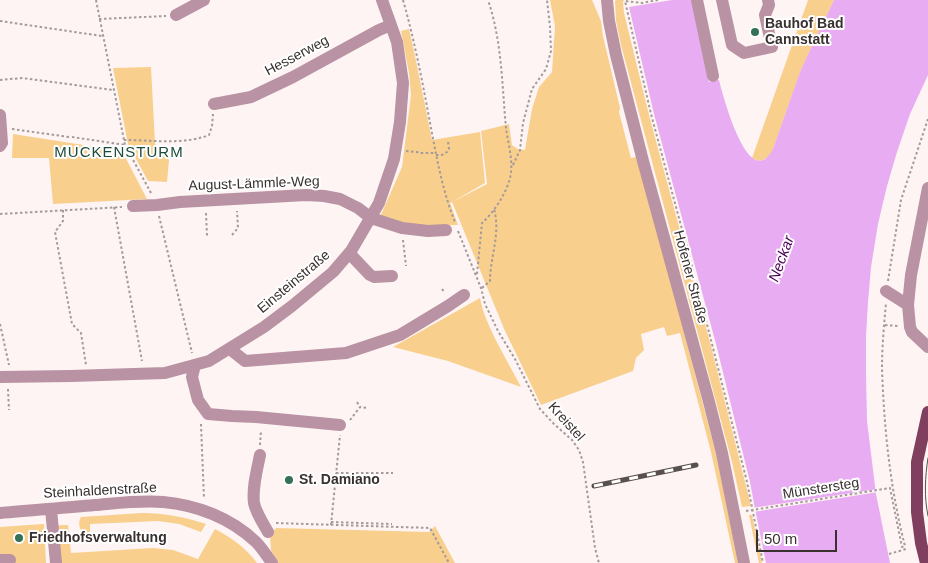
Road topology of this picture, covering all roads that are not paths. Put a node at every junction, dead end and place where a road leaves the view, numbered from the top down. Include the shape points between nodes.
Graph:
1 (204, 0) edge
2 (382, 0) edge
3 (607, 0) edge
4 (697, 0) edge
5 (722, 0) edge
6 (768, 0) edge
7 (176, 15) road end
8 (392, 25) junction
9 (713, 76) dead end
10 (214, 104) road end
11 (1, 121) edge
12 (0, 146) edge
13 (928, 188) edge
14 (133, 206) road end
15 (371, 218) junction
16 (446, 230) dead end
17 (349, 253) junction
18 (392, 276) dead end
19 (886, 292) road end
20 (464, 295) dead end
21 (908, 305) junction
22 (912, 332) junction
23 (928, 333) edge
24 (928, 348) edge
25 (230, 349) junction
26 (195, 366) junction
27 (6, 377) edge
28 (928, 412) edge
29 (340, 428) road end
30 (260, 455) road end
31 (51, 508) junction
32 (0, 513) edge
33 (268, 532) road end
34 (56, 563) edge
35 (272, 563) edge
36 (744, 563) edge
37 (926, 563) edge

1 - 7 street
2 - 8 street, Einsteinstraße
3 - 36 street, Hofener Straße via 616,55 722,452
4 - 9 street
5 - 6 street via 732,45 744,53 772,47 765,15
8 - 10 street, Hesserweg via 251,97
8 - 15 street, Einsteinstraße via 403,83 400,122 394,159
11 - 12 street
13 - 21 street
14 - 15 street, August-Lämmle-Weg via 306,195 340,199
15 - 16 street, August-Lämmle-Weg via 402,228
15 - 17 street, Einsteinstraße
17 - 18 street via 370,275
17 - 25 street, Einsteinstraße via 333,272 292,306
19 - 21 street
20 - 25 street via 400,335 346,353 244,361
21 - 22 street
22 - 23 street
22 - 24 street
25 - 26 street, Einsteinstraße
26 - 27 street, Einsteinstraße via 144,374
26 - 29 street via 192,377 198,400 208,414 262,417
28 - 37 main road via 917,462 918,512
30 - 33 street via 254,503
31 - 32 street, Steinhaldenstraße
31 - 34 street
31 - 35 street, Steinhaldenstraße via 164,502 202,510 244,532

